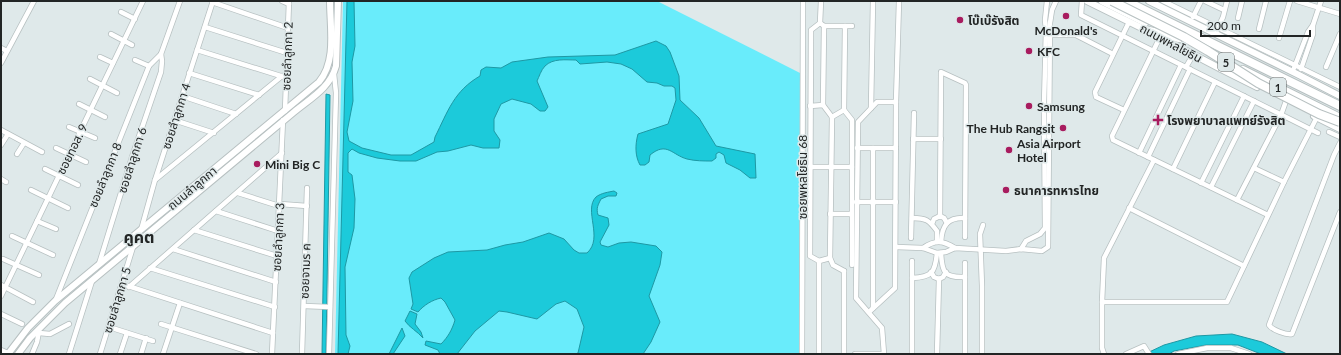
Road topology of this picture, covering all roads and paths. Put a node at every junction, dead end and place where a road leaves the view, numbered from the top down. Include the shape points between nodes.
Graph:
1 (34, 1) edge
2 (143, 1) edge
3 (180, 1) edge
4 (282, 1) edge
5 (330, 1) edge
6 (338, 1) edge
7 (802, 1) edge
8 (821, 1) edge
9 (872, 1) edge
10 (899, 1) edge
11 (1056, 1) edge
12 (1082, 1) edge
13 (1087, 1) edge
14 (1103, 1) edge
15 (1112, 1) edge
16 (1126, 1) edge
17 (1138, 1) edge
18 (1148, 1) edge
19 (1163, 1) edge
20 (1201, 1) edge
21 (1205, 1) edge
22 (1227, 1) edge
23 (1242, 1) edge
24 (1266, 1) edge
25 (1290, 1) edge
26 (1297, 1) edge
27 (1321, 1) edge
28 (212, 2) edge
29 (289, 2) edge
30 (1047, 3) edge
31 (1053, 7) junction
32 (1319, 7) junction
33 (1224, 10) junction
34 (121, 12) dead end
35 (1340, 14) edge
36 (1238, 18) dead end
37 (135, 19) junction
38 (1192, 19) junction
39 (1129, 22) junction
40 (822, 24) junction
41 (1314, 25) junction
42 (844, 26) junction
43 (852, 26) dead end
44 (205, 27) junction
45 (288, 28) junction
46 (1259, 29) dead end
47 (1145, 30) junction
48 (1217, 31) junction
49 (111, 34) dead end
50 (1340, 34) edge
51 (1050, 35) junction
52 (1122, 36) junction
53 (1160, 37) junction
54 (1179, 38) junction
55 (1279, 38) dead end
56 (124, 41) junction
57 (132, 44) dead end
58 (1, 48) edge
59 (197, 50) junction
60 (7, 51) junction
61 (1153, 51) junction
62 (1301, 51) junction
63 (287, 53) junction
64 (1307, 53) junction
65 (160, 54) junction
66 (1113, 54) junction
67 (1193, 55) junction
68 (100, 57) dead end
69 (135, 60) dead end
70 (1, 63) edge
71 (113, 64) junction
72 (1181, 65) junction
73 (149, 66) junction
74 (1326, 67) dead end
75 (1188, 68) junction
76 (1294, 69) junction
77 (1300, 72) junction
78 (189, 73) junction
79 (334, 74) junction
80 (284, 77) junction
81 (90, 79) dead end
82 (1172, 82) junction
83 (1215, 82) junction
84 (103, 86) junction
85 (1182, 86) junction
86 (1340, 87) edge
87 (117, 93) dead end
88 (182, 96) junction
89 (259, 96) junction
90 (1244, 96) junction
91 (1340, 96) edge
92 (1340, 100) edge
93 (1254, 101) junction
94 (1286, 101) junction
95 (896, 102) junction
96 (79, 104) dead end
97 (823, 105) junction
98 (810, 106) junction
99 (1340, 106) edge
100 (871, 108) junction
101 (91, 110) junction
102 (844, 110) junction
103 (1124, 110) junction
104 (285, 111) junction
105 (914, 113) dead end
106 (236, 114) junction
107 (1281, 115) junction
108 (105, 117) dead end
109 (832, 117) junction
110 (1317, 117) junction
111 (1340, 118) edge
112 (174, 120) junction
113 (283, 120) junction
114 (1154, 121) junction
115 (1340, 122) edge
116 (1164, 125) junction
117 (69, 127) dead end
118 (1310, 129) junction
119 (1340, 129) edge
120 (1, 130) edge
121 (81, 132) junction
122 (1329, 132) dead end
123 (214, 133) junction
124 (1318, 133) dead end
125 (8, 134) junction
126 (1340, 137) edge
127 (95, 138) dead end
128 (941, 138) junction
129 (913, 139) junction
130 (24, 143) junction
131 (1340, 143) edge
132 (2, 145) edge
133 (1142, 146) junction
134 (56, 148) dead end
135 (857, 148) junction
136 (873, 148) junction
137 (896, 148) junction
138 (1152, 150) junction
139 (42, 152) dead end
140 (282, 153) junction
141 (1139, 153) junction
142 (17, 154) dead end
143 (70, 154) junction
144 (1148, 157) junction
145 (1154, 160) junction
146 (86, 162) dead end
147 (810, 167) junction
148 (831, 167) junction
149 (852, 167) junction
150 (1254, 168) junction
151 (1173, 169) junction
152 (45, 170) dead end
153 (59, 176) junction
154 (1, 179) edge
155 (155, 180) junction
156 (6, 182) dead end
157 (1284, 182) junction
158 (1201, 183) junction
159 (78, 185) dead end
160 (1211, 187) junction
161 (307, 188) dead end
162 (31, 190) dead end
163 (238, 193) junction
164 (48, 199) junction
165 (1237, 200) junction
166 (856, 202) junction
167 (873, 202) junction
168 (896, 202) junction
169 (279, 205) junction
170 (307, 206) junction
171 (68, 208) dead end
172 (1129, 208) junction
173 (216, 211) junction
174 (1340, 212) edge
175 (830, 214) junction
176 (852, 214) junction
177 (1268, 215) junction
178 (940, 216) junction
179 (912, 218) junction
180 (965, 218) junction
181 (38, 221) junction
182 (947, 223) junction
183 (932, 224) junction
184 (983, 225) dead end
185 (56, 229) dead end
186 (194, 230) junction
187 (140, 231) junction
188 (278, 231) junction
189 (12, 236) dead end
190 (965, 237) dead end
191 (1034, 237) junction
192 (911, 238) dead end
193 (27, 242) junction
194 (939, 242) junction
195 (134, 246) junction
196 (896, 247) junction
197 (923, 248) junction
198 (955, 248) junction
199 (173, 249) junction
200 (1021, 249) junction
201 (980, 250) junction
202 (1034, 250) junction
203 (939, 253) junction
204 (53, 255) dead end
205 (277, 256) junction
206 (830, 258) junction
207 (3, 259) dead end
208 (819, 261) junction
209 (912, 261) dead end
210 (854, 264) junction
211 (965, 264) dead end
212 (16, 265) junction
213 (99, 266) junction
214 (1244, 266) junction
215 (150, 268) junction
216 (844, 271) junction
217 (931, 272) junction
218 (946, 272) junction
219 (39, 275) dead end
220 (965, 277) junction
221 (912, 278) junction
222 (939, 279) junction
223 (92, 281) junction
224 (276, 282) junction
225 (122, 284) junction
226 (3, 286) edge
227 (129, 287) junction
228 (1, 296) edge
229 (56, 301) junction
230 (33, 302) dead end
231 (1102, 302) junction
232 (180, 303) junction
233 (304, 306) junction
234 (275, 307) junction
235 (326, 307) junction
236 (873, 308) junction
237 (868, 312) junction
238 (1, 314) edge
239 (22, 324) dead end
240 (69, 324) dead end
241 (161, 324) dead end
242 (108, 327) junction
243 (172, 327) junction
244 (39, 331) junction
245 (127, 333) junction
246 (273, 333) junction
247 (146, 338) junction
248 (153, 341) dead end
249 (1, 350) edge
250 (1196, 352) edge
251 (8, 354) edge
252 (18, 354) edge
253 (32, 354) edge
254 (69, 354) edge
255 (100, 354) edge
256 (120, 354) edge
257 (141, 354) edge
258 (164, 354) edge
259 (256, 354) edge
260 (272, 354) edge
261 (302, 354) edge
262 (329, 354) edge
263 (802, 354) edge
264 (819, 354) edge
265 (844, 354) edge
266 (855, 354) edge
267 (884, 354) edge
268 (912, 354) edge
269 (937, 354) edge
270 (965, 354) edge
271 (982, 354) edge
272 (1104, 354) edge
273 (1126, 354) edge
274 (1149, 354) edge
275 (1178, 354) edge
276 (1249, 354) edge

1 - 60 street
2 - 37 street, ซอยทอส. 9
3 - 65 street
4 - 29 street
5 - 104 main road, ถนนลำลูกกา via 330,59 327,70 315,86
6 - 79 main road
7 - 263 street, ซอยพหลโยธิน 68
8 - 40 street
9 - 100 street
10 - 95 street
11 - 31 street
12 - 52 street via 1081,15
13 - 39 main road, ถนนพหลโยธิน / 1
14 - 54 highway, ถนนพหลโยธิน / 1
15 - 115 highway, 5, bridge via 1184,37 1258,83
16 - 99 highway, 5
17 - 92 highway, ถนนพหลโยธิน / 1
18 - 38 main road, 1
19 - 38 street
20 - 38 street
21 - 33 street
22 - 33 street
23 - 36 street
24 - 46 street
25 - 55 street
26 - 32 street
27 - 32 street
28 - 44 street, ซอยลำลูกกา 4
28 - 45 street
29 - 45 street, ซอยลำลูกกา 2
30 - 31 street
30 - 191 street via 1044,104 1045,228
31 - 51 street
32 - 35 street
32 - 41 street
33 - 48 street
34 - 37 street
37 - 56 street, ซอยทอส. 9
38 - 48 main road, 1
39 - 47 main road, ถนนพหลโยธิน / 1
39 - 52 street
40 - 42 street
40 - 97 street
40 - 98 street via 811,30
41 - 62 street via 1308,32
41 - 64 street
42 - 43 street
42 - 102 street
44 - 59 street, ซอยลำลูกกา 4
44 - 63 street
45 - 63 street, ซอยลำลูกกา 2
47 - 53 main road, ถนนพหลโยธิน / 1
47 - 54 highway
48 - 76 main road, 1
49 - 56 street
50 - 74 street
51 - 66 street via 1076,36
51 - 202 street via 1049,241 1048,247 1042,251
52 - 61 street
52 - 66 street
53 - 61 street
53 - 67 main road, ถนนพหลโยธิน / 1
54 - 111 highway, ถนนพหลโยธิน / 1
56 - 57 street
56 - 71 street, ซอยทอส. 9
58 - 60 street
59 - 78 street, ซอยลำลูกกา 4
59 - 80 street
60 - 70 street
61 - 72 street
61 - 103 street
62 - 64 street
62 - 76 street
63 - 80 street, ซอยลำลูกกา 2
64 - 77 street
65 - 73 street, ซอยลำลูกกา 8
65 - 213 street, ซอยลำลูกกา 6 via 161,72
66 - 103 street via 1094,92 1096,97
67 - 75 street
67 - 94 main road, ถนนพหลโยธิน / 1
68 - 71 street
69 - 73 street
71 - 84 street, ซอยทอส. 9
72 - 75 street
72 - 82 street
73 - 229 street, ซอยลำลูกกา 8
75 - 83 street
75 - 85 street
76 - 77 main road, 1
77 - 86 street
77 - 91 main road, 1
78 - 88 street, ซอยลำลูกกา 4
78 - 89 street
79 - 113 main road, ถนนลำลูกกา via 319,93
79 - 235 street via 336,93
80 - 89 street
80 - 104 street, ซอยลำลูกกา 2
81 - 84 street
82 - 85 street
82 - 114 street
83 - 90 street
83 - 151 street
84 - 87 street
84 - 101 street, ซอยทอส. 9
85 - 116 street
88 - 106 street
88 - 112 street, ซอยลำลูกกา 4
89 - 106 street
90 - 93 street
90 - 158 street
93 - 107 street
93 - 160 street
94 - 107 street
94 - 110 main road, ถนนพหลโยธิน / 1
95 - 100 street via 877,102
95 - 137 street
96 - 101 street
97 - 98 street
97 - 109 street
98 - 147 street
100 - 135 street via 858,122
101 - 108 street
101 - 121 street, ซอยทอส. 9
102 - 109 street
102 - 149 street via 852,120
103 - 141 street via 1112,136 1113,140
104 - 187 main road, ถนนลำลูกกา
105 - 129 street
106 - 123 street
107 - 118 street
107 - 150 street
109 - 148 street
110 - 118 street
110 - 119 main road, ถนนพหลโยธิน / 1
112 - 123 street
112 - 155 street, ซอยลำลูกกา 4
113 - 140 street, ซอยลำลูกกา 3
113 - 195 main road, ถนนลำลูกกา
114 - 116 street
114 - 133 street
116 - 138 street
117 - 121 street
118 - 124 street
118 - 157 street
120 - 125 street
121 - 127 street
121 - 143 street, ซอยทอส. 9
122 - 126 street
123 - 155 street
125 - 130 street
125 - 132 street
128 - 129 street
128 - 178 street
128 - 180 street via 941,72 966,85
129 - 179 street
130 - 139 street
130 - 142 street
131 - 174 street via 1269,325 1271,328 1288,335 1292,334
133 - 138 street
133 - 141 street
134 - 143 street
135 - 136 street
135 - 166 street
136 - 137 street
136 - 167 street
137 - 168 street
138 - 144 street
140 - 163 street
140 - 169 street, ซอยลำลูกกา 3
141 - 144 street
143 - 146 street
143 - 153 street, ซอยทอส. 9
144 - 145 street
145 - 151 street
145 - 172 street
147 - 148 street
147 - 208 street via 810,256
148 - 149 street
148 - 175 street
149 - 176 street
150 - 157 street
150 - 165 street
151 - 158 street
152 - 153 street
153 - 159 street
153 - 164 street, ซอยทอส. 9
154 - 156 street
155 - 187 street, ซอยลำลูกกา 4
157 - 177 street
158 - 160 street
160 - 165 street
161 - 170 street, ซอยจามร ค
162 - 164 street
163 - 169 street
163 - 173 street
164 - 171 street
164 - 181 street, ซอยทอส. 9
165 - 177 street
166 - 167 street
166 - 210 street
167 - 168 street
167 - 236 street
168 - 196 street
169 - 170 street
169 - 188 street, ซอยลำลูกกา 3
170 - 233 street, ซอยจามร ค
172 - 214 street
172 - 231 street via 1104,258
173 - 186 street
173 - 188 street
175 - 176 street
175 - 206 street
176 - 210 street
177 - 214 street
178 - 182 street
178 - 183 street via 934,219
179 - 183 street via 923,218
179 - 192 street
180 - 182 street via 957,218
180 - 190 street
181 - 185 street
181 - 193 street, ซอยทอส. 9
182 - 194 street
183 - 194 street via 937,231
184 - 201 street
186 - 199 street
186 - 205 street
187 - 213 main road, ถนนลำลูกกา
188 - 205 street, ซอยลำลูกกา 3
189 - 193 street
191 - 200 street via 1026,241
191 - 202 street via 1031,244
193 - 204 street
193 - 212 street, ซอยทอส. 9
194 - 197 street via 930,243
194 - 198 street
195 - 223 main road, ถนนลำลูกกา
195 - 225 street, ซอยลำลูกกา 5
196 - 197 street
196 - 236 street via 895,288
197 - 203 street
198 - 201 street
198 - 203 street
199 - 215 street
199 - 224 street
200 - 201 street
200 - 202 street
201 - 271 street
203 - 217 street via 935,268
203 - 218 street via 942,267
205 - 224 street, ซอยลำลูกกา 3
206 - 208 street
206 - 216 street via 833,264
207 - 212 street
208 - 264 street
209 - 221 street
210 - 216 street
210 - 237 street via 856,298
211 - 220 street
212 - 219 street
212 - 226 street, ซอยทอส. 9
213 - 229 main road, ถนนลำลูกกา
214 - 231 street via 1227,302
215 - 227 street
215 - 234 street
216 - 265 street
217 - 221 street via 922,278
217 - 222 street
218 - 220 street via 954,278
218 - 222 street
220 - 270 street
221 - 268 street
222 - 269 street
223 - 244 main road, ถนนลำลูกกา via 65,303
223 - 254 street
224 - 234 street, ซอยลำลูกกา 3
225 - 227 street
225 - 242 street, ซอยลำลูกกา 5
226 - 228 street, ซอยทอส. 9
226 - 230 street
227 - 232 street
229 - 251 main road, ถนนลำลูกกา via 28,328
231 - 272 street
232 - 243 street
232 - 246 street
233 - 235 street
233 - 261 street, ซอยจามร ค
234 - 246 street, ซอยลำลูกกา 3
235 - 262 street
236 - 237 street
237 - 267 street via 882,328
238 - 239 street
240 - 244 street via 50,334
241 - 243 street
242 - 245 street
242 - 255 street, ซอยลำลูกกา 5
243 - 258 street
243 - 259 street
244 - 252 main road, ถนนลำลูกกา
244 - 253 street
245 - 247 street
245 - 256 street
246 - 260 street, ซอยลำลูกกา 3
247 - 248 street
247 - 257 street
249 - 251 street
250 - 275 street
250 - 276 street via 1231,348
266 - 267 street
273 - 274 street via 1144,346

